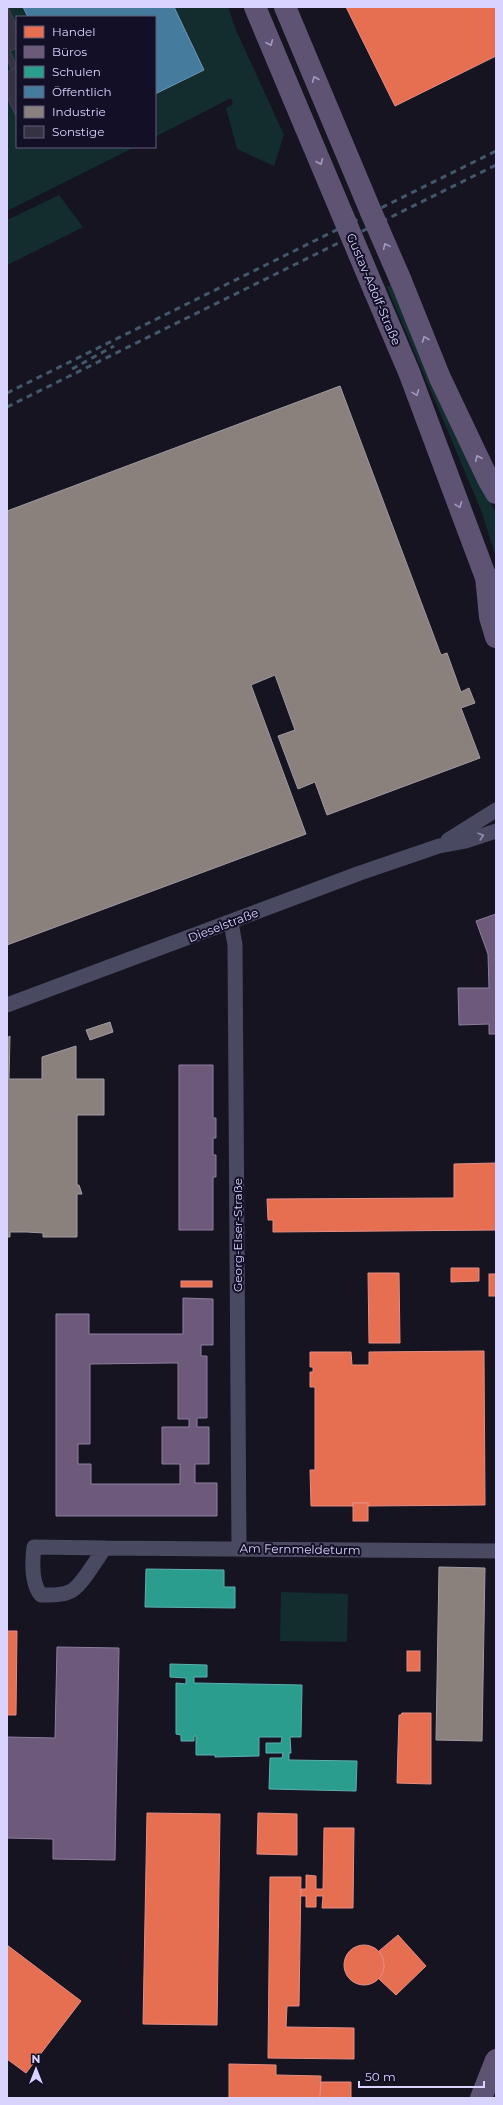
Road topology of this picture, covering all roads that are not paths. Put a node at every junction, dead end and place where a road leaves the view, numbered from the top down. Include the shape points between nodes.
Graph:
1 (255, 7) edge
2 (285, 7) edge
3 (496, 493) edge
4 (491, 583) edge
5 (496, 637) edge
6 (496, 810) edge
7 (496, 831) edge
8 (439, 846) junction
9 (231, 922) junction
10 (7, 1005) edge
11 (105, 1548) junction
12 (239, 1548) junction
13 (496, 1551) edge
14 (496, 2060) edge
15 (496, 2093) edge
16 (481, 2098) edge
17 (492, 2098) edge

1 -> 4 main road, Gustav-Adolf-Straße, bridge via 411,379
3 -> 2 main road, bridge via 440,378
4 - 5 main road, Gustav-Adolf-Straße via 490,617
6 - 8 street, Dieselstraße
8 -> 7 street, Dieselstraße
8 - 9 street, Dieselstraße
9 - 10 street, Dieselstraße
9 - 12 street, Georg-Elser-Straße via 235,945
11 - 11 street, Am Fernmeldeturm via 86,1576 71,1592 54,1596 41,1595 35,1589 32,1561 34,1547
11 - 12 street, Am Fernmeldeturm
12 - 13 street, Am Fernmeldeturm
14 - 16 main road
15 - 17 main road

